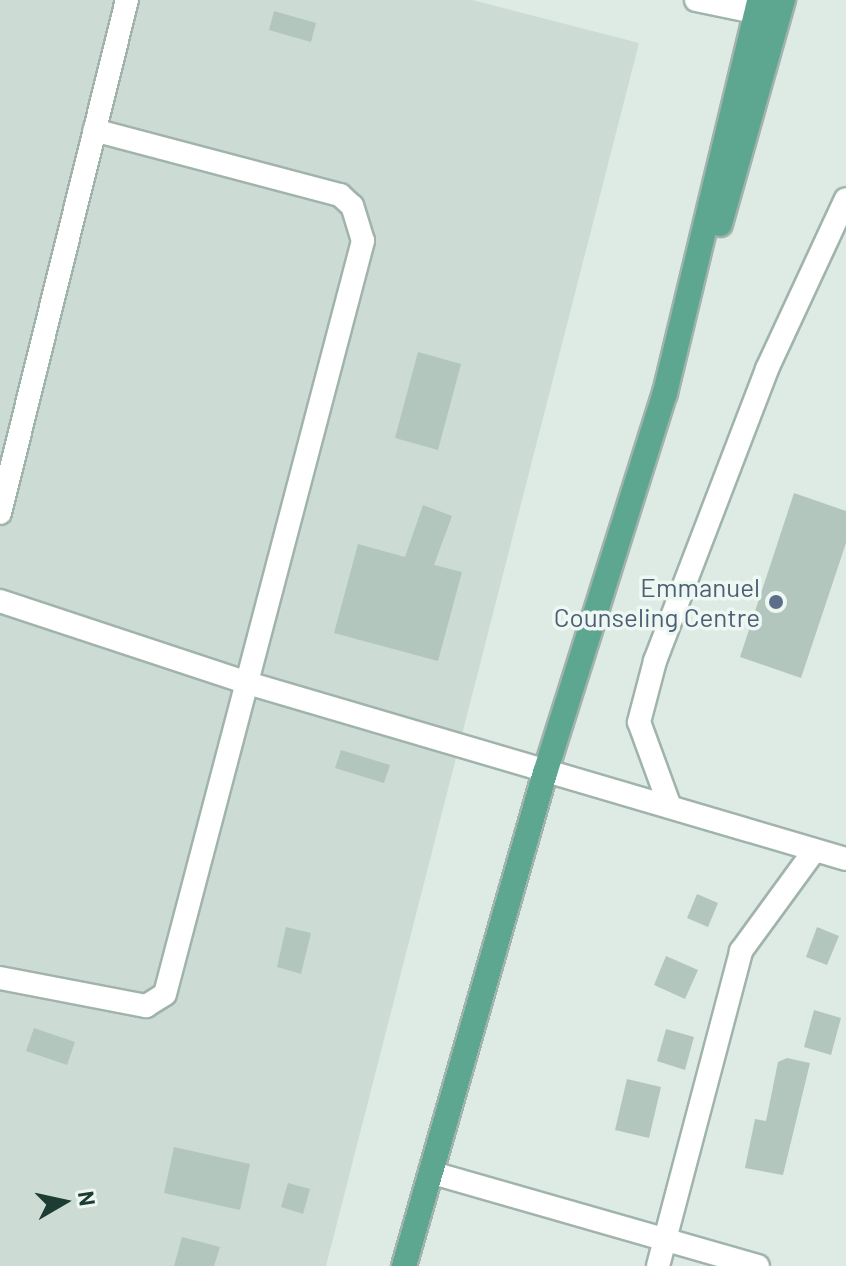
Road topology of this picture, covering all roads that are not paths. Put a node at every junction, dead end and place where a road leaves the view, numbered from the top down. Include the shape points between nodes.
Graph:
1 (127, 0) edge
2 (696, 0) edge
3 (770, 8) edge
4 (94, 130) junction
5 (846, 199) edge
6 (0, 513) edge
7 (0, 601) edge
8 (251, 684) junction
9 (545, 773) junction
10 (669, 804) junction
11 (814, 851) junction
12 (846, 859) edge
13 (0, 978) edge
14 (433, 1173) junction
15 (664, 1242) junction
16 (404, 1266) edge
17 (658, 1266) edge
18 (758, 1266) edge

1 - 4 street
2 - 3 street
3 - 9 main road via 729,202 699,269
4 - 6 street
4 - 8 street via 340,195 360,224 359,271
5 - 10 street via 767,369 655,661 639,722
7 - 8 street
8 - 9 street
8 - 13 street via 170,982 158,1002 130,1004
9 - 10 street
9 - 14 main road
10 - 11 street
11 - 12 street
11 - 15 street via 741,951
14 - 15 street
14 - 16 main road
15 - 17 street
15 - 18 street

